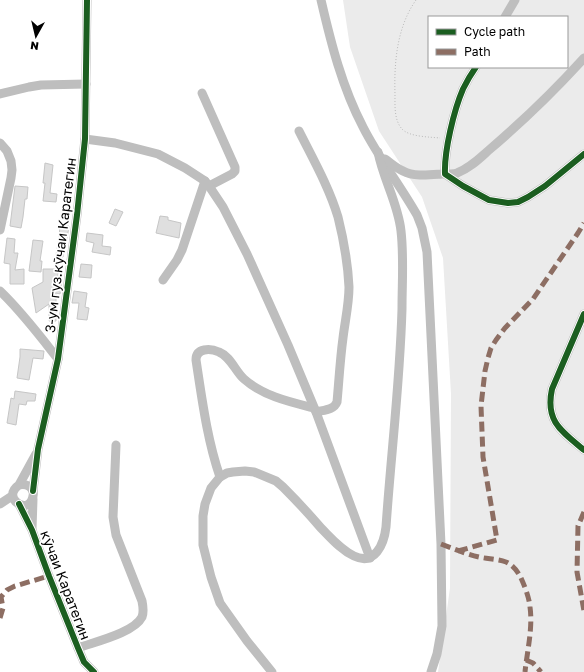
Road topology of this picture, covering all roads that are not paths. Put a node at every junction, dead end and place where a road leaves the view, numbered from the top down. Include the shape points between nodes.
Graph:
1 (87, 0) edge
2 (321, 0) edge
3 (514, 0) edge
4 (506, 16) edge
5 (584, 58) edge
6 (475, 68) edge
7 (86, 84) junction
8 (202, 93) dead end
9 (0, 94) edge
10 (299, 131) dead end
11 (85, 138) junction
12 (0, 143) edge
13 (379, 154) junction
14 (584, 154) edge
15 (445, 174) junction
16 (207, 184) junction
17 (0, 230) edge
18 (163, 280) dead end
19 (0, 291) edge
20 (584, 314) edge
21 (58, 359) junction
22 (315, 410) junction
23 (116, 445) dead end
24 (38, 449) junction
25 (584, 450) edge
26 (220, 477) junction
27 (19, 485) junction
28 (33, 495) junction
29 (12, 496) junction
30 (0, 504) edge
31 (18, 504) junction
32 (32, 530) junction
33 (370, 558) junction
34 (78, 648) junction
35 (84, 662) junction
36 (83, 672) edge
37 (94, 672) edge
38 (272, 672) edge
39 (431, 672) edge

1 - 7 street, 3-ум гуз.кӯчаи Каратегин
2 - 13 street via 348,95 363,128
3 - 4 street
5 - 15 street via 518,125 484,154 463,170 455,174
6 - 15 street via 460,96 449,138
7 - 9 street via 35,86
7 - 11 street, 3-ум гуз.кӯчаи Каратегин
8 - 16 street via 235,167 232,174
10 - 22 street via 337,216 347,268 348,305 337,402 332,409
11 - 16 street via 158,154 185,168
11 - 21 street, 3-ум гуз.кӯчаи Каратегин
12 - 17 street via 7,151 12,170
13 - 15 street via 398,169 411,174
13 - 33 street via 400,221 402,287 398,385 385,536 378,551
13 - 39 street via 417,215 428,258 442,619 439,644
14 - 15 street via 545,186 518,202 489,200
16 - 18 street via 182,250
16 - 22 street via 247,254
19 - 21 street via 27,319
20 - 25 street via 552,389 550,400 552,418 557,426
21 - 24 street, 3-ум гуз.кӯчаи Каратегин
22 - 26 street via 274,397 251,385 222,354 209,350 198,353 196,360 208,435
22 - 33 street
23 - 34 street via 114,526 142,601 143,613 142,618 127,630
24 - 27 street, 3-ум гуз.кӯчаи Каратегин
24 - 28 street, 3-ум гуз.кӯчаи Каратегин
26 - 33 street via 245,471 259,473 276,481 347,552 359,558
26 - 38 street via 210,488 204,504 203,545 210,578 220,603
27 - 28 street via 29,486
27 - 29 street via 13,490
28 - 31 street via 27,505
28 - 32 street, кӯчаи Каратегин
29 - 30 street
29 - 31 street
31 - 32 street, кӯчаи Каратегин
32 - 34 street, кӯчаи Каратегин
34 - 35 street, кӯчаи Каратегин
35 - 36 street
35 - 37 street, кӯчаи Каратегин

